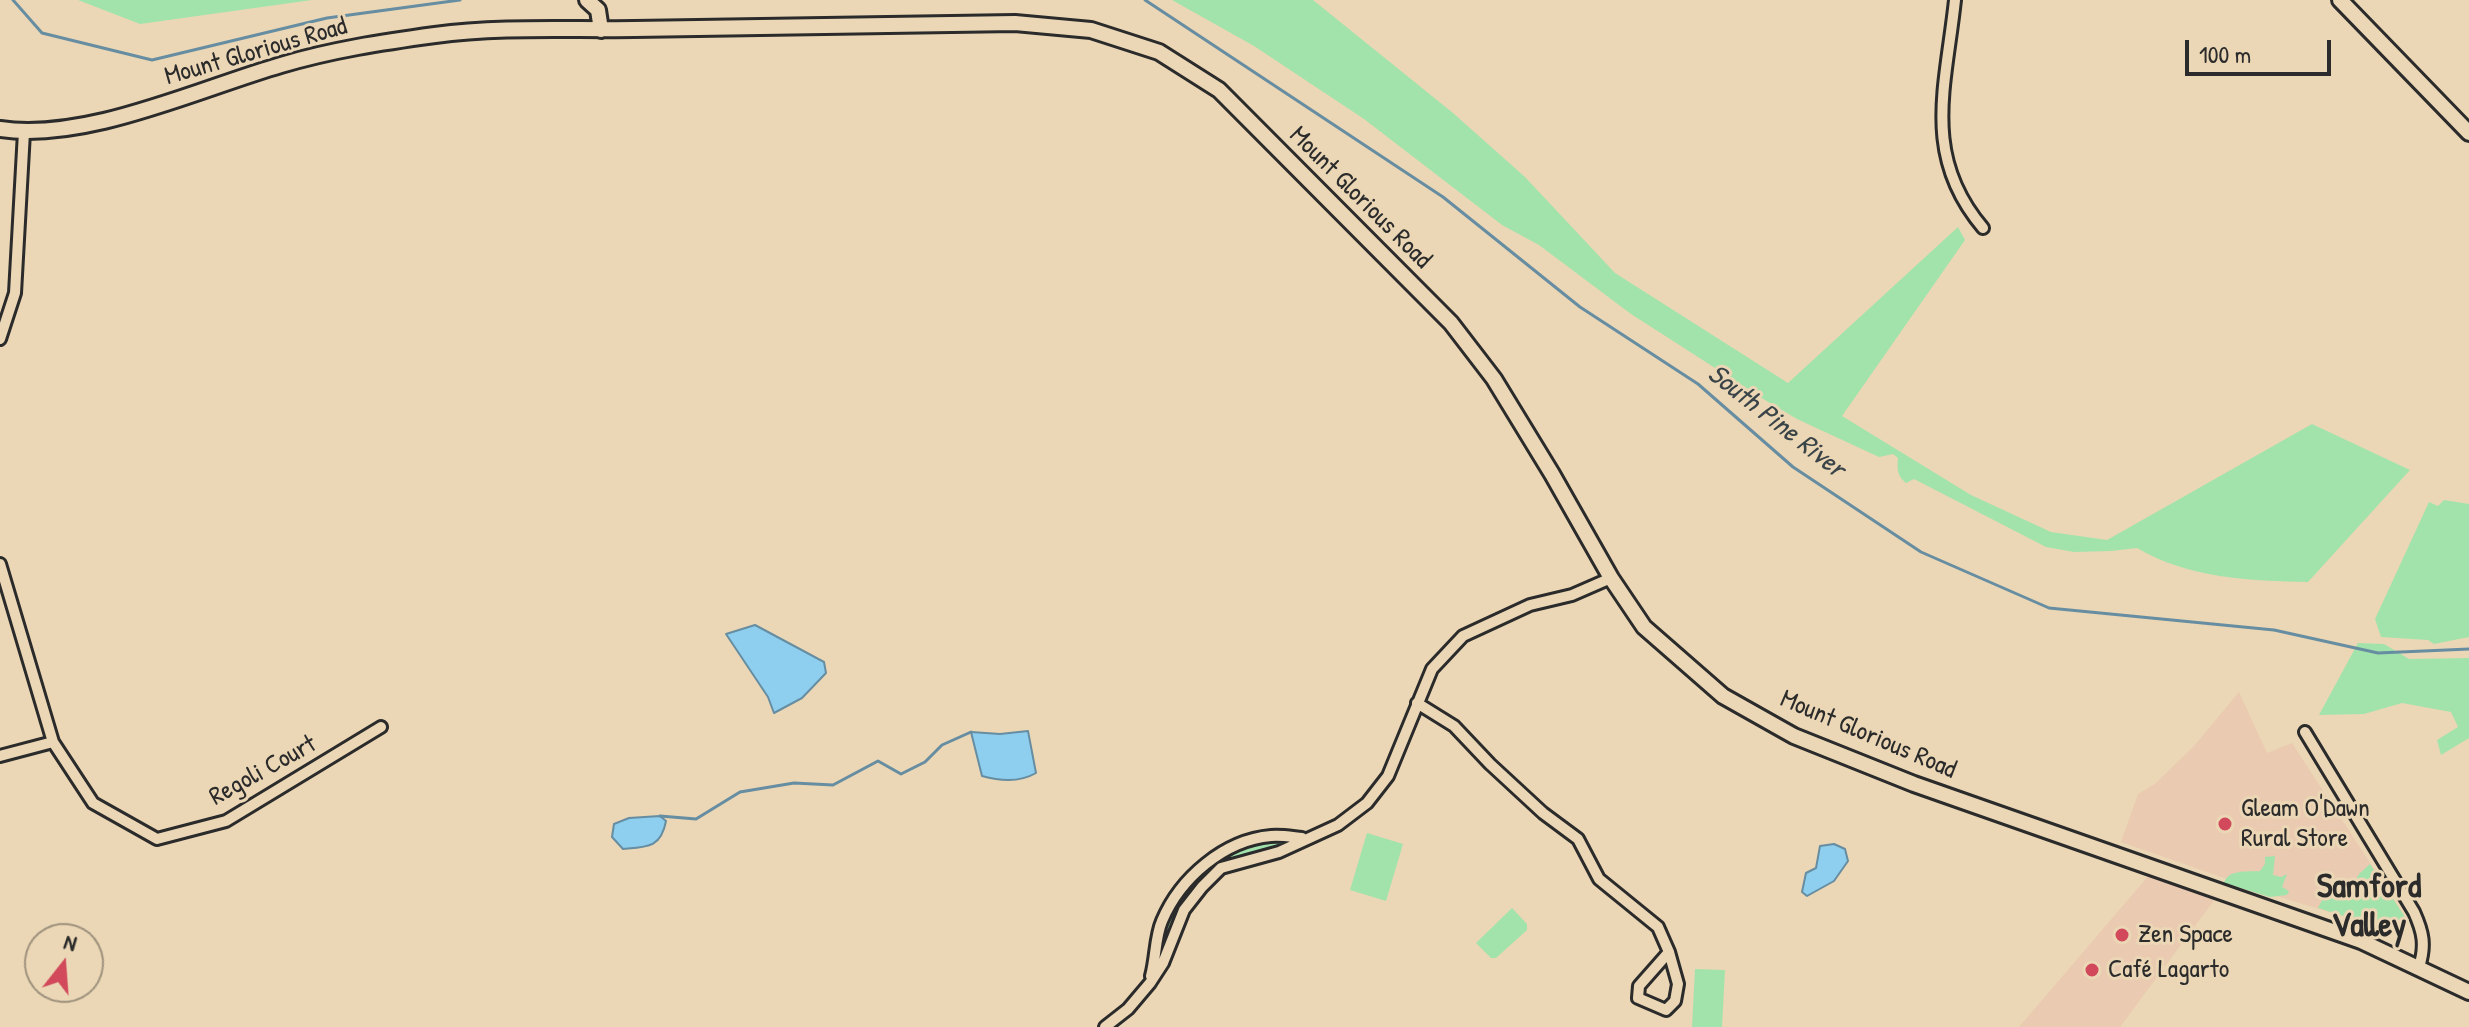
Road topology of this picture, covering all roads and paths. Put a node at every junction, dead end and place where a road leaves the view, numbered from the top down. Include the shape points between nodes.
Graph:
1 (587, 0) edge
2 (1955, 0) edge
3 (2340, 0) edge
4 (601, 30) junction
5 (0, 129) edge
6 (24, 132) junction
7 (2469, 133) edge
8 (1983, 228) dead end
9 (0, 339) edge
10 (0, 564) edge
11 (1611, 578) junction
12 (1417, 703) junction
13 (381, 727) dead end
14 (2305, 732) dead end
15 (53, 742) junction
16 (0, 756) edge
17 (1304, 838) junction
18 (1182, 887) junction
19 (1194, 898) junction
20 (1669, 952) junction
21 (2419, 967) junction
22 (1150, 983) junction
23 (2469, 992) edge
24 (1105, 1027) edge

1 - 4 main road via 598,10
2 - 8 street via 1942,142 1949,174
3 - 7 main road
4 - 6 main road, Mount Glorious Road via 440,34 359,46 87,124
4 - 11 main road, Mount Glorious Road via 1015,23 1091,30 1159,52 1219,90 1451,323 1494,379
5 - 6 main road, Mount Glorious Road
6 - 9 street via 15,293
10 - 15 street, Regoli Court
11 - 12 street via 1530,605 1463,636 1432,669
11 - 21 main road, Mount Glorious Road via 1644,627 1723,696 1794,736 1914,784 2361,941
12 - 17 street via 1388,776 1367,803 1338,825
12 - 20 street via 1454,726 1511,784 1578,839 1599,879 1658,927
13 - 15 street, Regoli Court via 226,821 157,839 93,803
14 - 21 street via 2414,912 2424,936
15 - 16 street
17 - 18 street via 1270,836 1226,850
17 - 19 street via 1279,852 1221,868
18 - 19 street
18 - 22 street via 1162,920
19 - 22 street
20 - 20 street via 1678,984 1675,1001 1666,1010 1638,998 1639,986
21 - 23 main road, Mount Glorious Road
22 - 24 street

